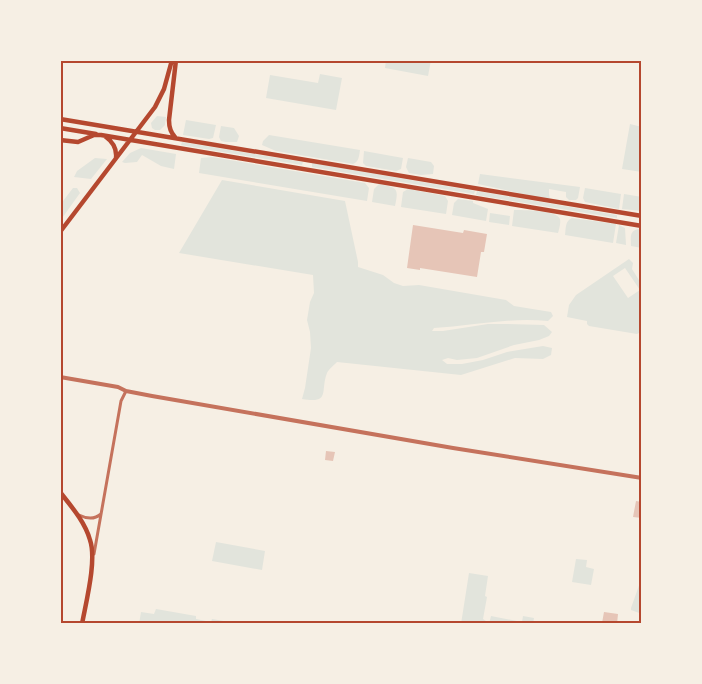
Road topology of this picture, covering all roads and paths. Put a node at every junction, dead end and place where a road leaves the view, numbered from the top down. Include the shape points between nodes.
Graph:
1 (174, 60) edge
2 (60, 119) edge
3 (60, 128) edge
4 (137, 131) junction
5 (99, 134) junction
6 (177, 138) junction
7 (60, 140) edge
8 (130, 140) junction
9 (116, 160) junction
10 (308, 160) junction
11 (307, 169) junction
12 (642, 216) edge
13 (642, 226) edge
14 (60, 232) edge
15 (60, 377) edge
16 (126, 391) junction
17 (642, 478) edge
18 (60, 492) edge
19 (102, 511) junction
20 (75, 513) junction
21 (92, 562) junction
22 (82, 624) edge

1 - 4 main road via 155,107
1 - 6 main road via 169,124
2 - 4 main road
3 - 5 main road
4 - 6 main road
4 - 8 main road
5 - 7 main road via 78,142
5 - 8 main road
5 - 9 main road via 114,146
6 - 10 main road
8 - 9 main road
8 - 11 main road
9 - 14 main road
10 - 11 main road
10 - 12 main road
11 - 13 main road
15 - 16 street
16 - 17 street
16 - 19 street
18 - 20 main road
19 - 20 street via 90,519
19 - 21 street
20 - 21 main road via 89,537
21 - 22 main road

